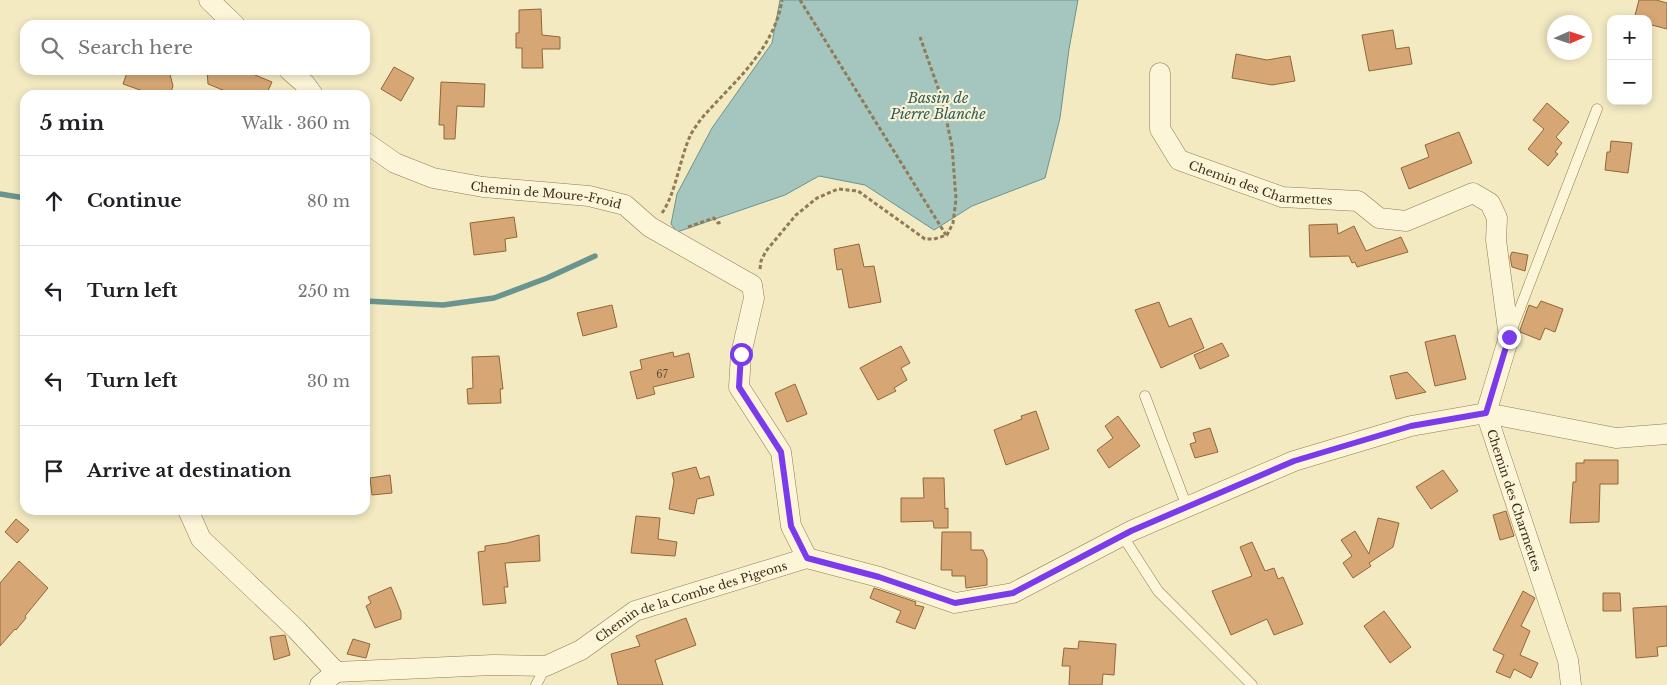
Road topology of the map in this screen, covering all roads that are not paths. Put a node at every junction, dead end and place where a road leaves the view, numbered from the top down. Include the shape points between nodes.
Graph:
1 (209, 0) edge
2 (231, 20) edge
3 (1160, 73) dead end
4 (295, 75) edge
5 (309, 90) edge
6 (1597, 110) dead end
7 (370, 146) edge
8 (1509, 337) junction
9 (1145, 396) dead end
10 (1486, 413) junction
11 (1667, 434) edge
12 (1187, 507) junction
13 (190, 515) edge
14 (1122, 535) junction
15 (807, 558) junction
16 (546, 666) junction
17 (336, 672) junction
18 (320, 685) edge
19 (536, 685) edge
20 (1252, 685) edge
21 (1571, 685) edge

1 - 2 street
3 - 8 street, Chemin des Charmettes via 1160,129 1179,160 1282,198 1358,201 1379,218 1406,221 1473,193 1490,203 1497,218 1496,240
4 - 5 street
6 - 8 lane
7 - 15 street, Chemin de Moure-Froid via 395,163 433,178 483,187 589,196 625,205 650,227 752,285 754,298 741,354 739,387 781,452 791,526
8 - 10 street, Chemin des Charmettes
9 - 12 lane
10 - 11 street via 1616,438
10 - 12 street via 1411,426 1294,461
10 - 21 street, Chemin des Charmettes via 1568,660
12 - 14 street
13 - 17 street via 201,539 296,629
14 - 15 street via 1013,593 955,603 879,577
14 - 20 lane via 1158,590
15 - 16 street, Chemin de la Combe des Pigeons via 635,611 581,650
16 - 17 street, Chemin de la Combe des Pigeons via 493,665
16 - 19 lane
17 - 18 street

